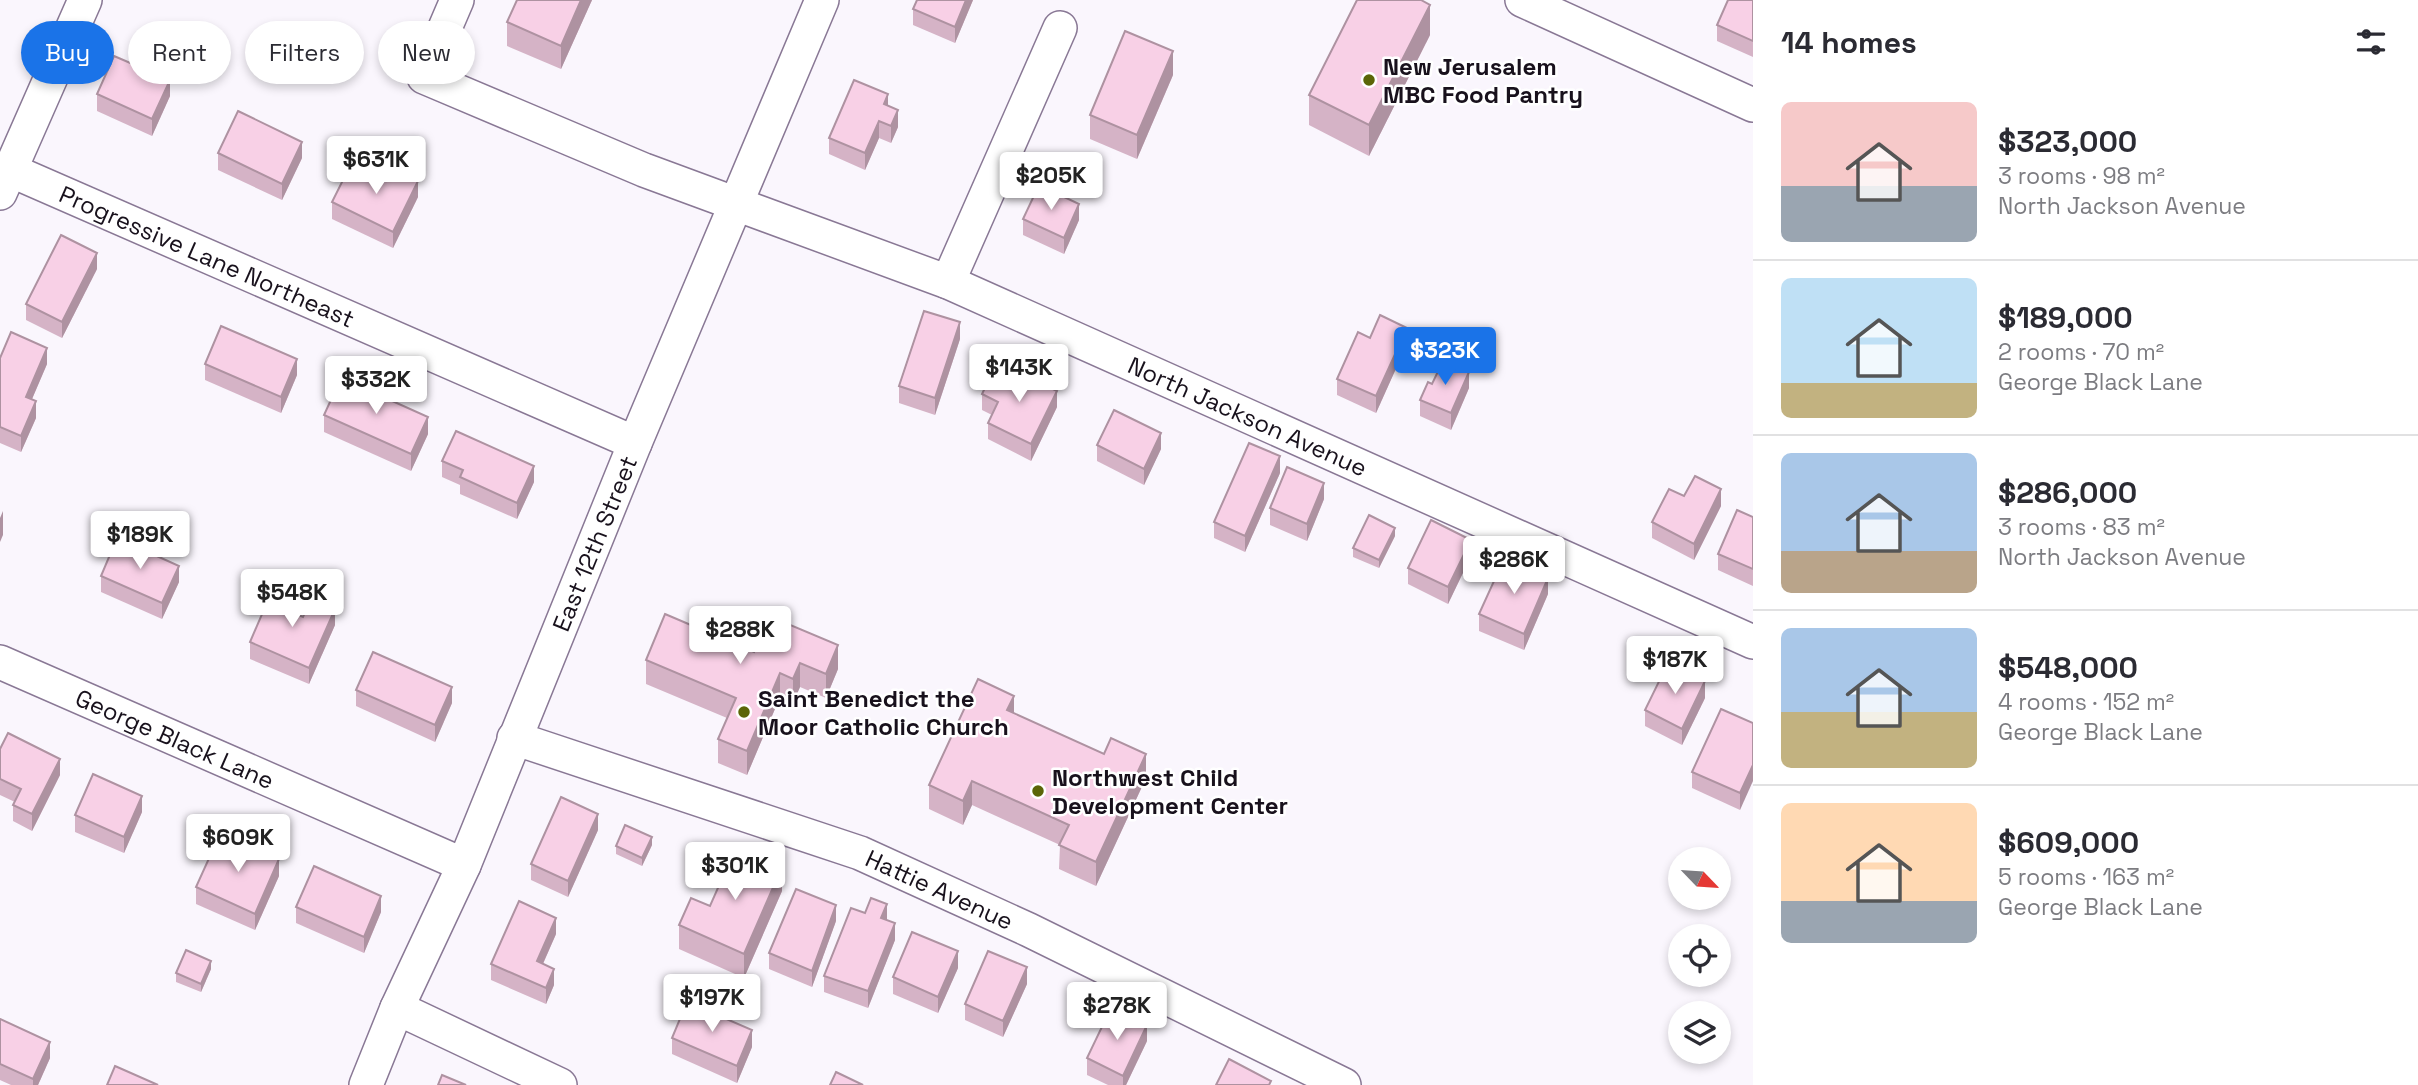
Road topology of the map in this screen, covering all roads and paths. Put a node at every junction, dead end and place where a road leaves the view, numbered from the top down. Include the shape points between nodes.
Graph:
1 (85, 0) edge
2 (457, 0) edge
3 (1522, 0) edge
4 (816, 2) edge
5 (1059, 28) dead end
6 (1753, 105) edge
7 (5, 181) edge
8 (736, 204) junction
9 (948, 282) junction
10 (635, 443) junction
11 (1753, 642) edge
12 (0, 662) edge
13 (514, 738) junction
14 (464, 865) junction
15 (397, 1008) junction
16 (366, 1085) edge
17 (560, 1085) edge
18 (1344, 1085) edge

1 - 7 street
2 - 8 street, North Jackson Avenue via 424,77
3 - 6 street
4 - 8 street, East 12th Street
5 - 9 street
7 - 10 street, Progressive Lane Northeast
8 - 9 street, North Jackson Avenue
8 - 10 street, East 12th Street
9 - 11 street, North Jackson Avenue
10 - 13 street, East 12th Street
12 - 14 street, George Black Lane
13 - 14 street, East 12th Street
13 - 18 street, Hattie Avenue via 860,853 1029,930
14 - 15 street, East 12th Street
15 - 16 street, East 12th Street
15 - 17 street

